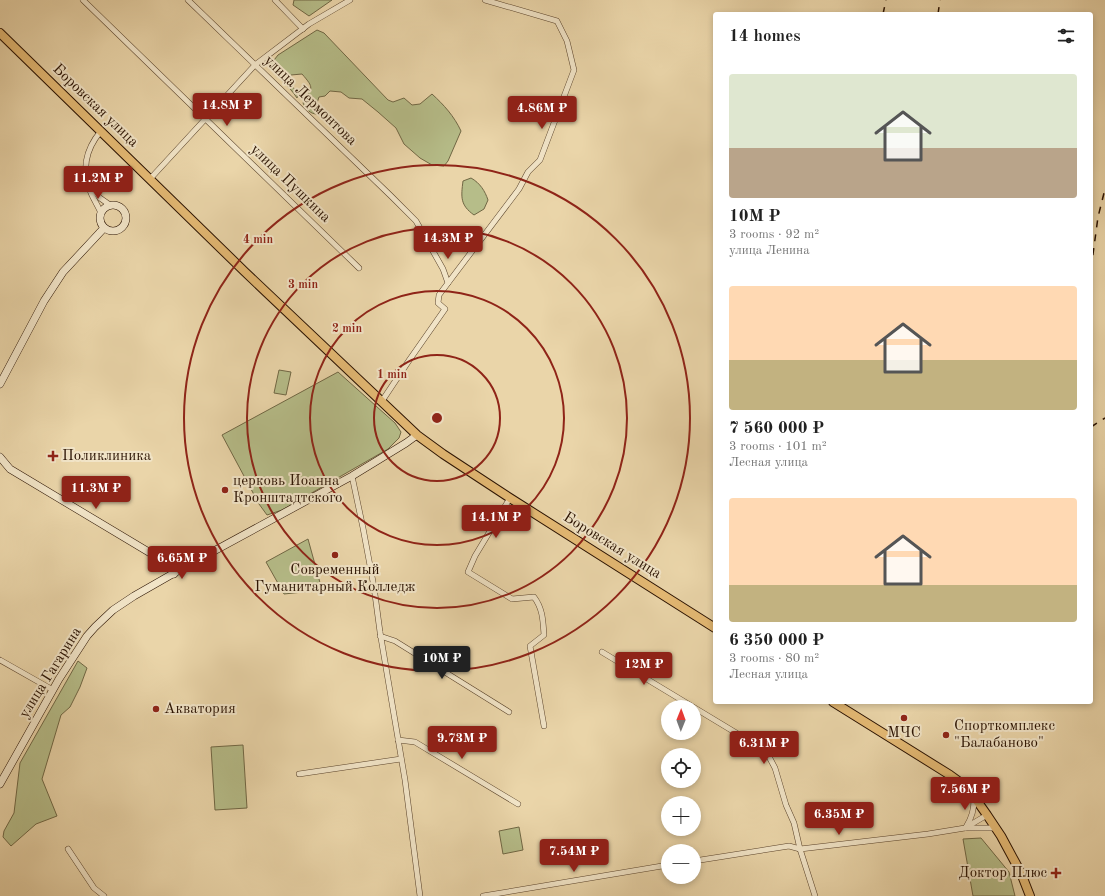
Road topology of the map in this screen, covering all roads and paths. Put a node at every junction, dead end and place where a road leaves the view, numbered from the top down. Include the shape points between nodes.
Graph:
1 (83, 0) edge
2 (188, 0) edge
3 (276, 0) edge
4 (350, 0) edge
5 (485, 0) edge
6 (303, 29) junction
7 (0, 33) edge
8 (255, 65) junction
9 (206, 118) junction
10 (101, 131) junction
11 (150, 179) junction
12 (86, 181) junction
13 (110, 205) junction
14 (101, 213) junction
15 (104, 228) junction
16 (359, 268) dead end
17 (448, 283) junction
18 (0, 384) edge
19 (382, 401) junction
20 (417, 435) junction
21 (0, 457) edge
22 (352, 476) junction
23 (510, 498) junction
24 (174, 574) junction
25 (713, 627) edge
26 (380, 636) junction
27 (602, 652) dead end
28 (0, 660) edge
29 (53, 690) junction
30 (836, 704) edge
31 (509, 712) dead end
32 (544, 726) dead end
33 (398, 740) junction
34 (401, 758) junction
35 (299, 774) dead end
36 (0, 784) edge
37 (974, 796) junction
38 (518, 804) dead end
39 (987, 815) junction
40 (965, 828) junction
41 (996, 828) junction
42 (68, 849) dead end
43 (800, 849) junction
44 (701, 860) edge
45 (661, 866) edge
46 (523, 890) junction
47 (104, 896) edge
48 (420, 896) edge
49 (483, 896) edge
50 (525, 896) edge
51 (815, 896) edge
52 (1030, 896) edge

1 - 9 street, улица Пушкина
2 - 8 street, улица Лермонтова
3 - 6 street
4 - 6 street
5 - 17 street via 557,21 567,42 574,70 540,160 528,172 519,189
6 - 8 street
7 - 10 main road, Боровская улица
8 - 9 street
8 - 17 street, улица Лермонтова via 416,221
9 - 11 street
9 - 16 street, улица Пушкина
10 - 11 main road, Боровская улица
10 - 12 street via 86,158
11 - 19 main road, Боровская улица
12 - 13 street via 100,198
12 - 14 street
13 - 14 street
13 - 15 street via 120,206 125,210 126,223 116,231
14 - 15 street via 100,222
15 - 18 street via 63,272 44,301
17 - 19 street via 439,295 438,303 445,309
19 - 20 main road, Боровская улица
20 - 22 street, улица Гагарина
20 - 23 main road, Боровская улица
21 - 24 street via 10,469 162,560
22 - 24 street, улица Гагарина
22 - 26 street via 371,568
23 - 25 main road, Боровская улица
23 - 32 street via 468,572 512,599 534,597 540,605 544,635 530,646
24 - 29 street, улица Гагарина via 124,602 95,627
26 - 31 street via 395,641
26 - 33 street
27 - 43 street via 766,751 775,768
28 - 29 street
29 - 36 street, улица Гагарина
30 - 37 main road via 950,775 968,788
33 - 34 street
33 - 38 street via 415,742
34 - 35 street
34 - 48 street
37 - 39 main road
37 - 40 street via 974,810
39 - 40 street
39 - 41 main road
40 - 41 street
40 - 43 street
41 - 52 main road via 1022,873
42 - 47 street via 94,888
43 - 44 street via 789,846
43 - 51 street
45 - 46 street
46 - 49 street
46 - 50 street

